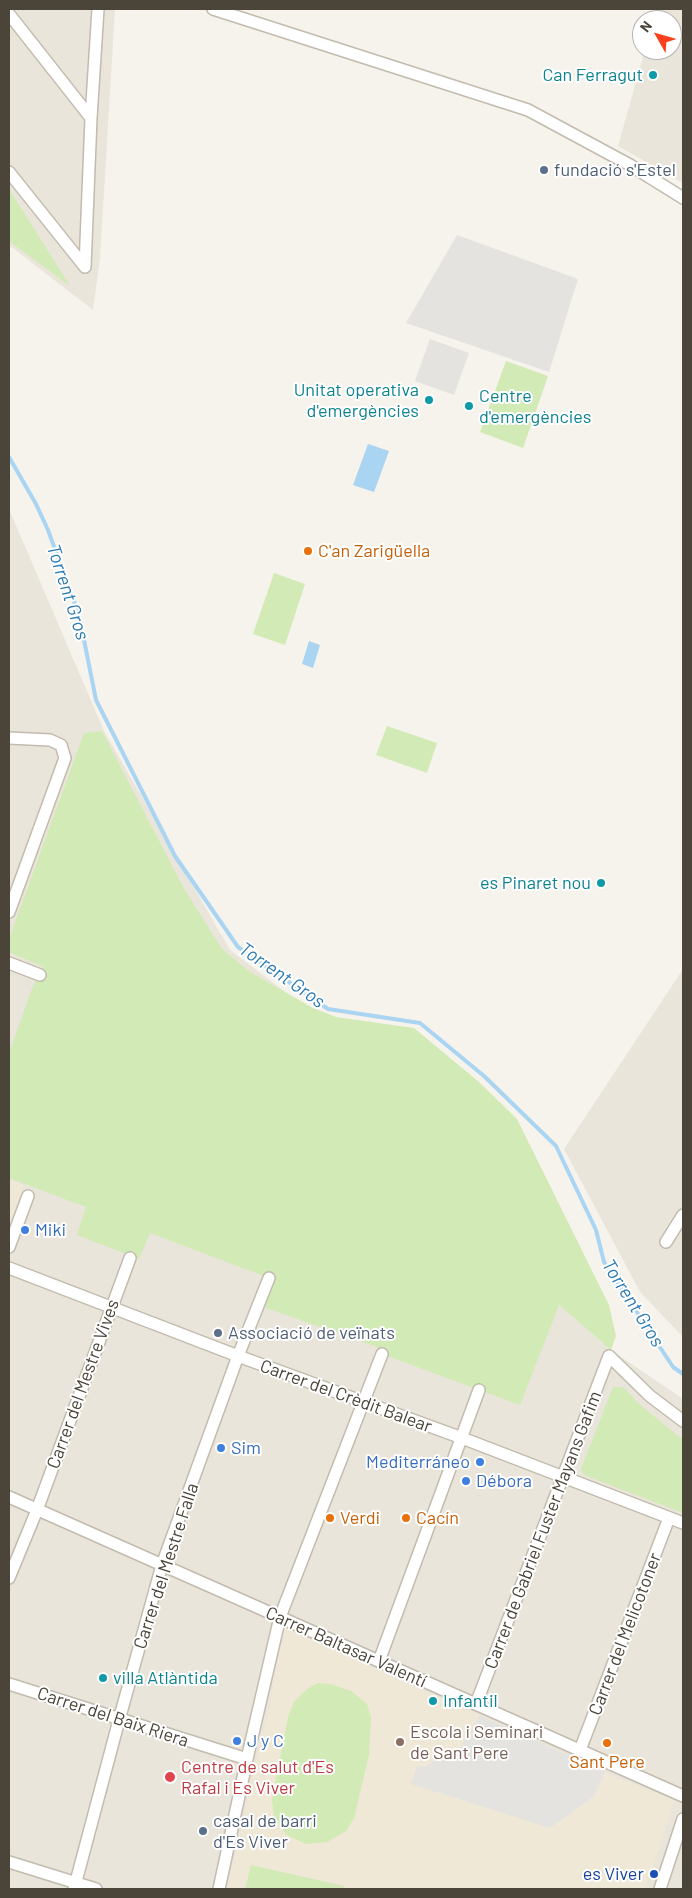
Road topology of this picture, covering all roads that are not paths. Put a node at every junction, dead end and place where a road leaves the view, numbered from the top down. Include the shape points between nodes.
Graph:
1 (98, 9) edge
2 (213, 9) edge
3 (9, 14) edge
4 (90, 118) junction
5 (9, 172) edge
6 (683, 198) edge
7 (9, 738) edge
8 (9, 912) edge
9 (9, 963) edge
10 (40, 975) dead end
11 (28, 1196) dead end
12 (683, 1215) edge
13 (666, 1242) dead end
14 (9, 1247) edge
15 (130, 1258) dead end
16 (9, 1268) edge
17 (269, 1278) dead end
18 (112, 1307) junction
19 (382, 1354) dead end
20 (238, 1356) junction
21 (479, 1390) dead end
22 (364, 1402) junction
23 (683, 1421) edge
24 (462, 1438) junction
25 (563, 1477) junction
26 (9, 1498) edge
27 (37, 1510) junction
28 (669, 1518) junction
29 (683, 1523) edge
30 (162, 1565) junction
31 (9, 1578) edge
32 (280, 1617) junction
33 (379, 1661) junction
34 (9, 1684) edge
35 (476, 1704) junction
36 (119, 1720) junction
37 (580, 1750) junction
38 (247, 1759) junction
39 (683, 1796) edge
40 (683, 1819) edge
41 (9, 1862) edge
42 (75, 1886) edge
43 (96, 1889) edge
44 (219, 1889) edge
45 (660, 1889) edge

1 - 4 street
2 - 6 street via 528,110 630,165
3 - 4 street
4 - 5 street via 85,267
7 - 8 street via 50,740 61,745 65,758
9 - 10 street
11 - 14 street
12 - 13 street
15 - 18 street, Carrer del Mestre Vives
16 - 18 street, Carrer del Crèdit Balear
17 - 20 street, Carrer del Mestre Falla
18 - 20 street, Carrer del Crèdit Balear
18 - 27 street, Carrer del Mestre Vives
19 - 22 street
20 - 22 street, Carrer del Crèdit Balear
20 - 30 street, Carrer del Mestre Falla
21 - 24 street
22 - 24 street, Carrer del Crèdit Balear
22 - 32 street
23 - 25 street, Carrer de Gabriel Fuster Mayans Gafim via 650,1396 609,1356
24 - 25 street, Carrer del Crèdit Balear
24 - 33 street
25 - 28 street, Carrer del Crèdit Balear
25 - 35 street, Carrer de Gabriel Fuster Mayans Gafim
26 - 27 street, Carrer Baltasar Valentí
27 - 30 street, Carrer Baltasar Valentí
27 - 31 street, Carrer del Mestre Vives
28 - 29 street, Carrer del Crèdit Balear
28 - 37 street, Carrer del Melicotoner
30 - 32 street, Carrer Baltasar Valentí
30 - 36 street, Carrer del Mestre Falla
32 - 33 street, Carrer Baltasar Valentí
32 - 38 street
33 - 35 street, Carrer Baltasar Valentí
34 - 36 street, Carrer del Baix Riera
35 - 37 street, Carrer Baltasar Valentí
36 - 38 street, Carrer del Baix Riera
36 - 42 street, Carrer del Mestre Falla
37 - 39 street, Carrer Baltasar Valentí
38 - 44 street
40 - 45 street
41 - 42 street
42 - 43 street

